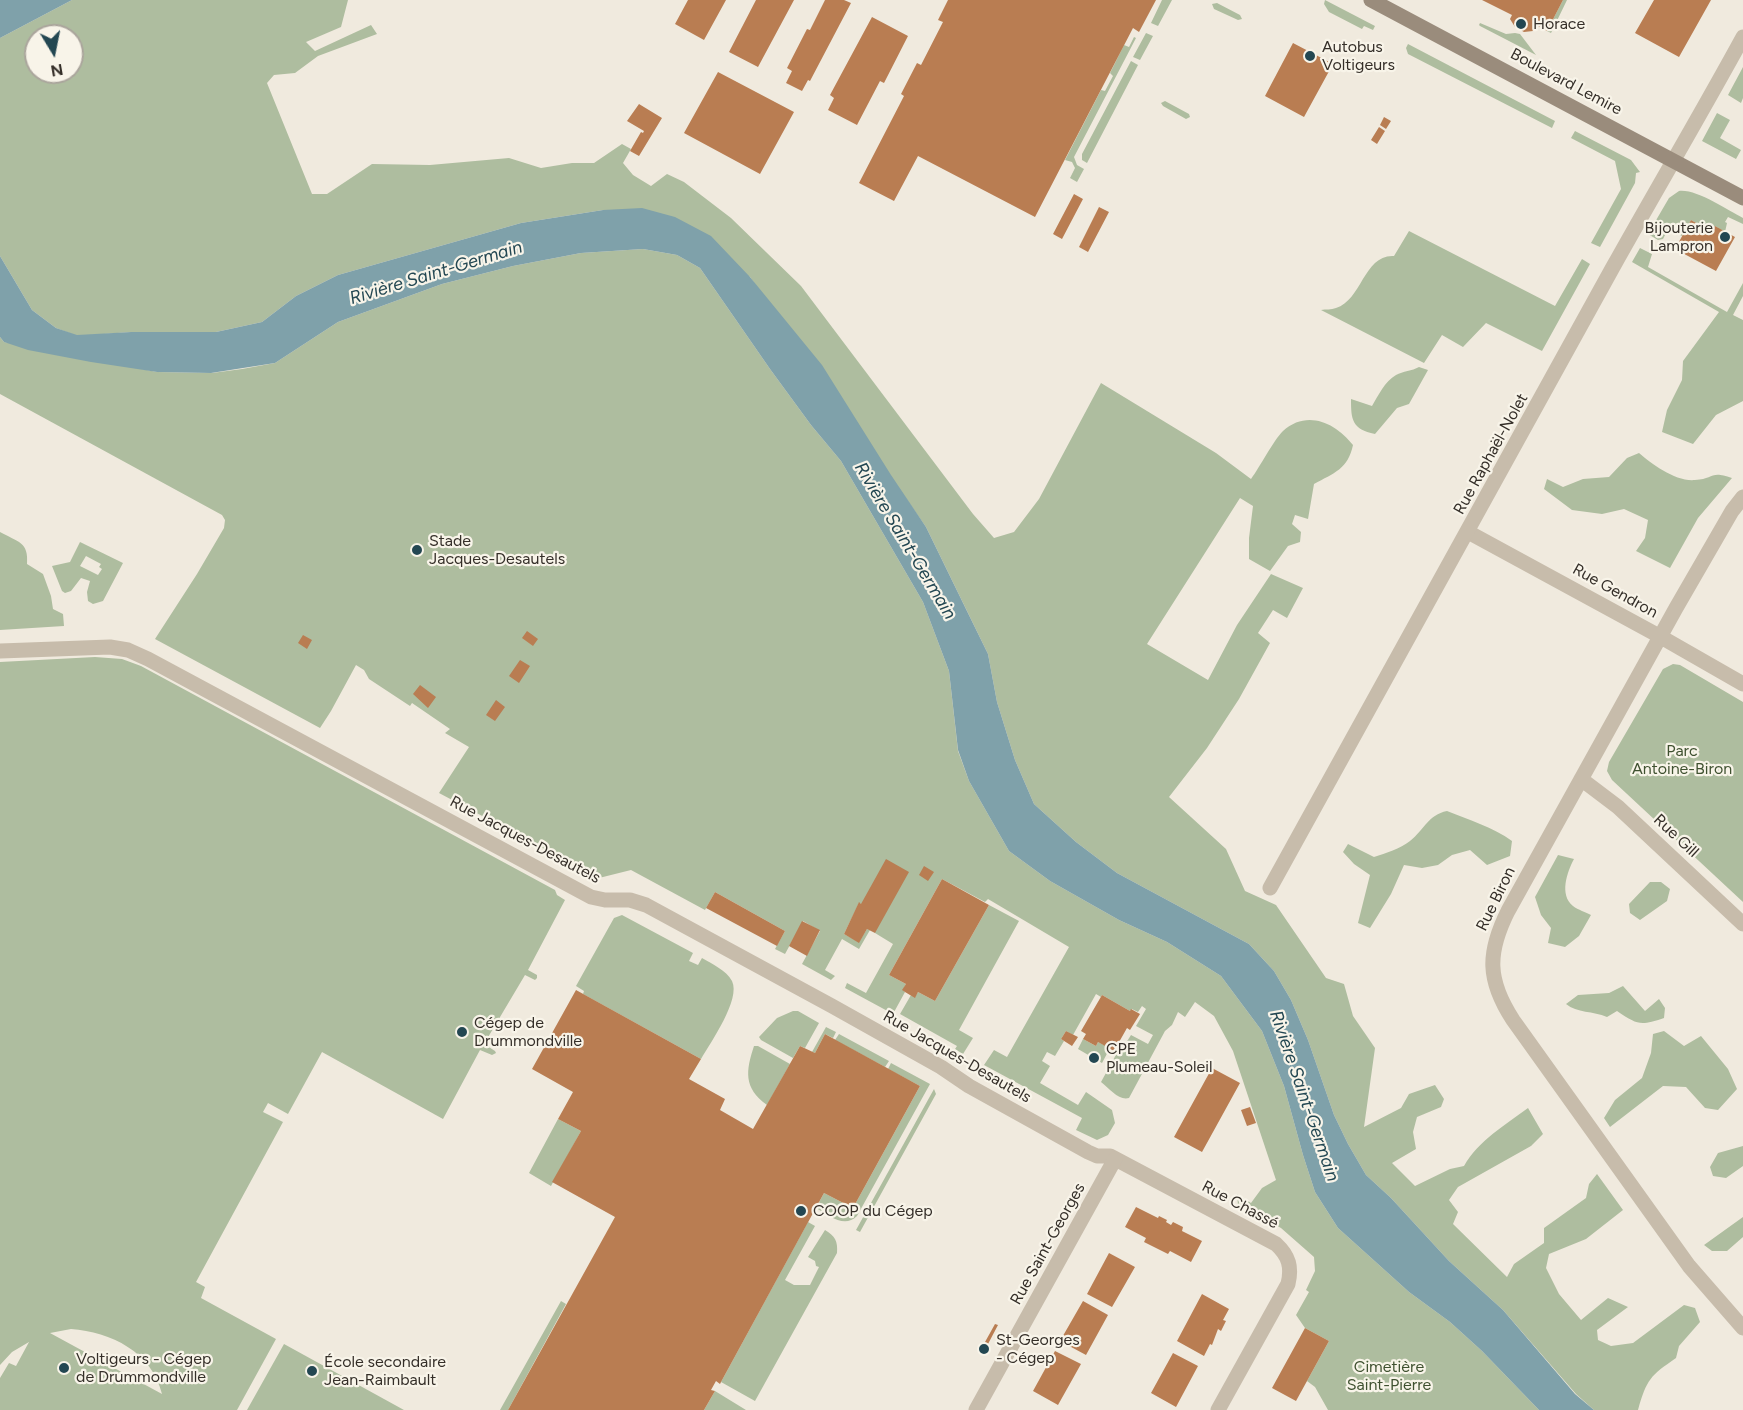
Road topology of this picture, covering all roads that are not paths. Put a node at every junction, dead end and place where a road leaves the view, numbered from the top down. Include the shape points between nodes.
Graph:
1 (1371, 0) edge
2 (1743, 37) edge
3 (1674, 162) junction
4 (1743, 198) edge
5 (1743, 497) edge
6 (1468, 532) junction
7 (1660, 637) junction
8 (0, 651) edge
9 (1743, 684) edge
10 (1581, 779) junction
11 (1269, 888) dead end
12 (1743, 924) edge
13 (1115, 1159) junction
14 (1743, 1328) edge
15 (976, 1410) edge
16 (1218, 1410) edge

1 - 3 main road, Boulevard Lemire
2 - 3 street, Rue Raphaël-Nolet
3 - 4 main road, Boulevard Lemire
3 - 6 street, Rue Raphaël-Nolet
5 - 7 street, Rue Biron
6 - 7 street, Rue Gendron
6 - 11 street, Rue Raphaël-Nolet
7 - 9 street, Rue Gendron
7 - 10 street, Rue Biron
8 - 13 street, Rue Jacques-Desautels via 110,647 148,659 591,897 638,901 1088,1152
10 - 12 street, Rue Gill via 1618,807
10 - 14 street, Rue Biron via 1499,928 1492,967 1497,993 1678,1251
13 - 15 street, Rue Saint-Georges
13 - 16 street, Rue Chassé via 1276,1244 1287,1258 1288,1284

